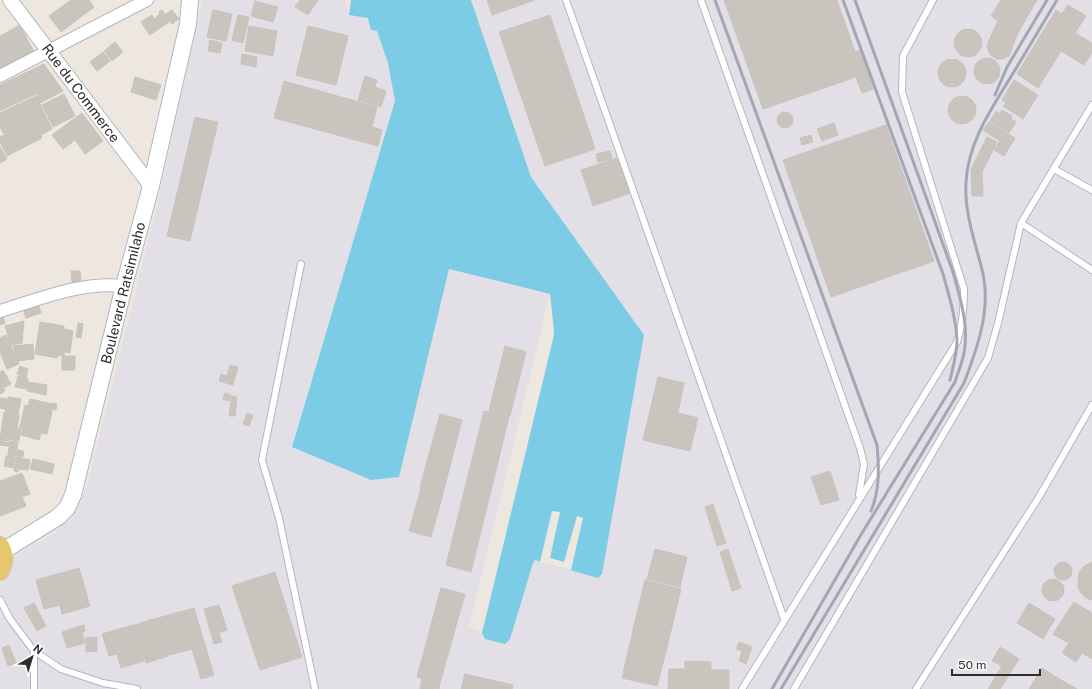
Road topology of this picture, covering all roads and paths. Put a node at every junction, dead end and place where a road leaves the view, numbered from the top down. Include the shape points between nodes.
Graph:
1 (10, 0) edge
2 (147, 0) edge
3 (190, 0) edge
4 (566, 0) edge
5 (700, 0) edge
6 (933, 0) edge
7 (49, 51) junction
8 (0, 76) edge
9 (1092, 105) edge
10 (1054, 169) junction
11 (151, 186) junction
12 (1092, 190) edge
13 (1021, 223) junction
14 (301, 264) dead end
15 (1092, 270) edge
16 (124, 286) junction
17 (0, 311) edge
18 (1092, 405) edge
19 (859, 499) junction
20 (1, 548) edge
21 (0, 571) edge
22 (0, 600) edge
23 (784, 619) junction
24 (34, 651) junction
25 (34, 689) edge
26 (137, 689) edge
27 (315, 689) edge
28 (742, 689) edge
29 (794, 689) edge
30 (916, 689) edge

1 - 7 street, Rue du Commerce
2 - 7 street
3 - 11 main road, Boulevard Ratsimilaho via 188,24
4 - 23 lane
5 - 19 lane via 860,448 864,464
6 - 19 lane via 903,56 902,92 964,289 964,312 957,342
7 - 8 street
7 - 11 street, Rue du Commerce
9 - 10 lane
10 - 12 lane
10 - 13 lane
11 - 16 main road, Boulevard Ratsimilaho
13 - 15 lane
13 - 29 lane via 988,358
14 - 27 lane via 262,460 279,518
16 - 17 street via 108,284 68,290
16 - 20 main road, Boulevard Ratsimilaho via 73,495 67,508 58,517
18 - 30 lane via 1039,497
19 - 23 lane
20 - 21 main road via 4,558
22 - 24 lane via 10,619
23 - 28 lane
24 - 25 lane
24 - 26 lane via 61,669 103,683

